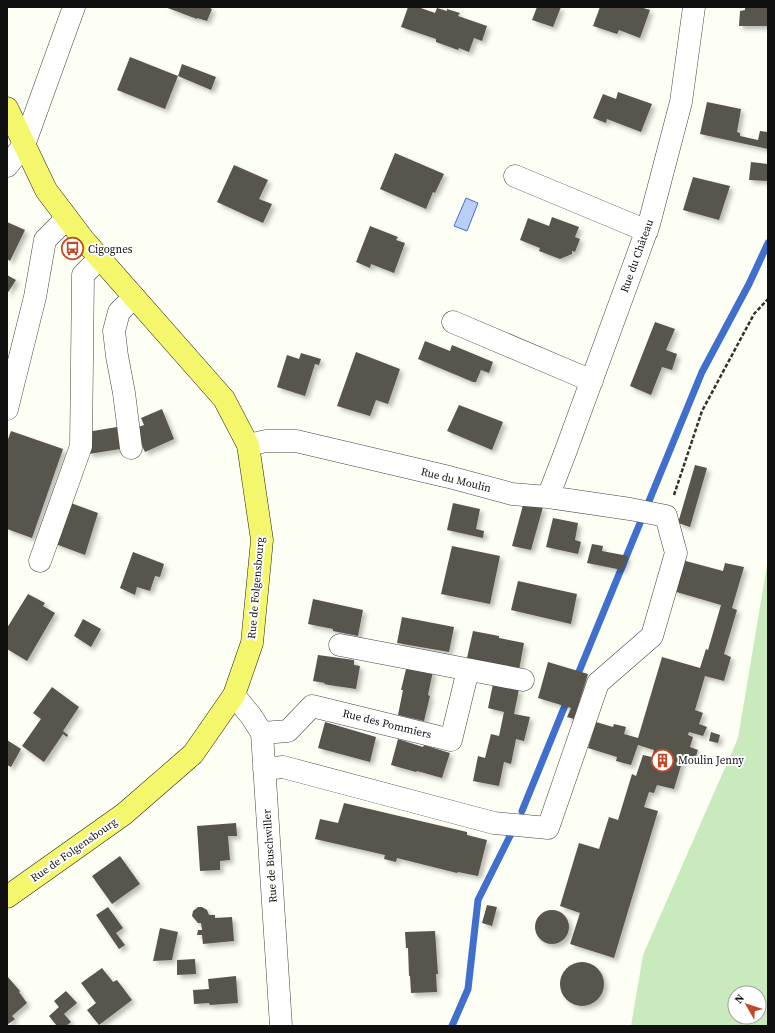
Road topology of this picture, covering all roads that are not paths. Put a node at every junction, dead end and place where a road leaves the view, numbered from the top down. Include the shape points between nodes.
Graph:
1 (74, 7) edge
2 (694, 7) edge
3 (7, 108) edge
4 (24, 145) junction
5 (7, 166) edge
6 (516, 176) dead end
7 (67, 218) junction
8 (647, 231) junction
9 (100, 258) junction
10 (134, 297) junction
11 (454, 322) dead end
12 (592, 381) junction
13 (7, 409) edge
14 (248, 445) junction
15 (131, 448) dead end
16 (548, 497) junction
17 (40, 561) dead end
18 (340, 645) dead end
19 (468, 670) junction
20 (523, 680) dead end
21 (234, 695) junction
22 (262, 733) junction
23 (264, 769) junction
24 (7, 897) edge
25 (281, 1026) edge

1 - 4 street
2 - 8 street, Rue du Château via 681,102
3 - 4 main road, Rue de Folgensbourg
4 - 5 street
4 - 7 main road, Rue de Folgensbourg via 46,190
6 - 8 street
7 - 9 main road, Rue de Folgensbourg
7 - 13 street via 45,240 35,297
8 - 12 street, Rue du Château
9 - 10 main road, Rue de Folgensbourg
9 - 17 street via 83,275 82,446
10 - 14 main road, Rue de Folgensbourg via 224,399
10 - 15 street via 119,312 114,331
11 - 12 street
12 - 16 street, Rue du Château
14 - 16 street, Rue du Moulin via 266,441 296,441 512,494
14 - 21 main road, Rue de Folgensbourg via 262,540 252,643
16 - 23 street, Rue du Moulin via 663,516 676,553 652,636 598,683 548,828 494,823 283,767
18 - 19 street
19 - 20 street
19 - 22 street, Rue des Pommiers via 451,740 312,706 288,731
21 - 22 street, Rue de Buschwiller
21 - 24 main road, Rue de Folgensbourg via 193,754 124,814
22 - 23 street, Rue de Buschwiller
23 - 25 street, Rue de Buschwiller

